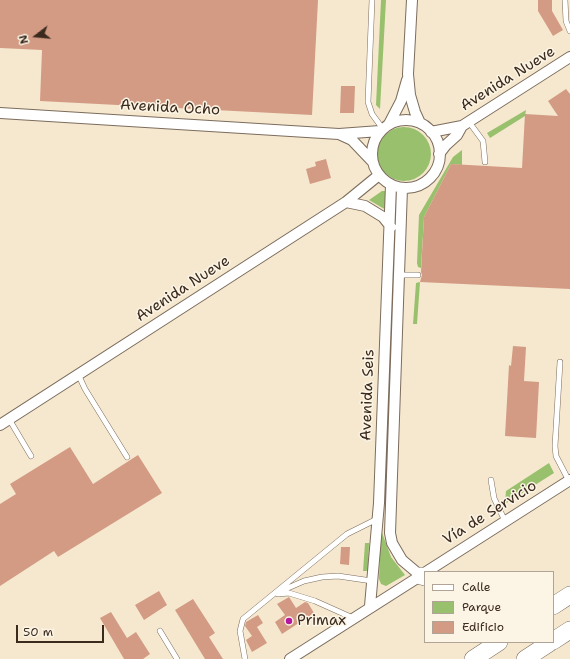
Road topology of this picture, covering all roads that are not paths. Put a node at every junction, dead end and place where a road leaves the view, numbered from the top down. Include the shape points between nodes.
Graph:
1 (372, 0) edge
2 (412, 0) edge
3 (565, 0) edge
4 (570, 31) edge
5 (570, 57) edge
6 (408, 74) junction
7 (0, 113) edge
8 (420, 123) junction
9 (465, 124) junction
10 (384, 128) junction
11 (432, 132) junction
12 (339, 134) junction
13 (439, 154) junction
14 (372, 161) junction
15 (485, 162) dead end
16 (379, 175) junction
17 (391, 185) junction
18 (402, 188) junction
19 (346, 202) junction
20 (390, 226) junction
21 (400, 237) junction
22 (393, 275) junction
23 (418, 275) dead end
24 (560, 362) dead end
25 (78, 374) junction
26 (9, 419) junction
27 (0, 425) edge
28 (31, 456) dead end
29 (127, 457) dead end
30 (491, 480) dead end
31 (569, 480) edge
32 (378, 518) junction
33 (505, 521) junction
34 (429, 571) edge
35 (424, 574) edge
36 (373, 581) junction
37 (273, 595) junction
38 (370, 606) junction
39 (353, 618) junction
40 (570, 630) edge
41 (160, 631) dead end
42 (554, 640) edge
43 (497, 643) edge
44 (549, 643) edge
45 (177, 659) edge
46 (245, 659) edge
47 (290, 659) edge
48 (473, 659) edge
49 (525, 659) edge

1 - 10 lane via 368,102 372,114
2 - 6 street
3 - 4 lane via 566,21
5 - 9 street, Avenida Nueve
6 - 8 street via 414,112
6 - 10 street via 401,101
7 - 12 street, Avenida Ocho
8 - 10 street via 404,120
8 - 11 street
9 - 11 street, Avenida Nueve
9 - 13 street, Avenida Nueve
9 - 15 lane via 483,141
10 - 12 street, Avenida Ocho
10 - 14 street via 374,140
11 - 13 street via 439,147
12 - 14 street, Avenida Ocho via 352,140
13 - 18 street via 437,168 431,177 412,188
14 - 16 street
16 - 17 street
16 - 19 street, Avenida Nueve
17 - 18 street
17 - 20 street, Avenida Seis
18 - 21 street, Avenida Seis
19 - 20 street via 365,206 383,217
19 - 25 street, Avenida Nueve
20 - 21 street
20 - 22 street, Avenida Seis
21 - 22 street, Avenida Seis
22 - 23 lane
22 - 32 street, Avenida Seis
22 - 35 street, Avenida Seis via 390,533 392,543 402,560
24 - 31 lane via 555,446 556,456
25 - 26 street, Avenida Nueve
25 - 29 lane
26 - 27 street, Avenida Nueve
26 - 28 lane
30 - 33 lane via 494,498
31 - 33 street, Vía de Servicio
32 - 36 street, Avenida Seis
32 - 37 lane via 347,534
33 - 34 street, Vía de Servicio
35 - 38 street, Vía de Servicio
36 - 37 lane via 338,576 322,577 304,581
36 - 38 street, Avenida Seis
37 - 39 lane via 289,593 301,596
37 - 46 lane via 243,619 240,631
38 - 39 street, Vía de Servicio
39 - 47 street, Vía de Servicio
40 - 42 highway
41 - 45 lane
43 - 48 highway
44 - 49 highway

